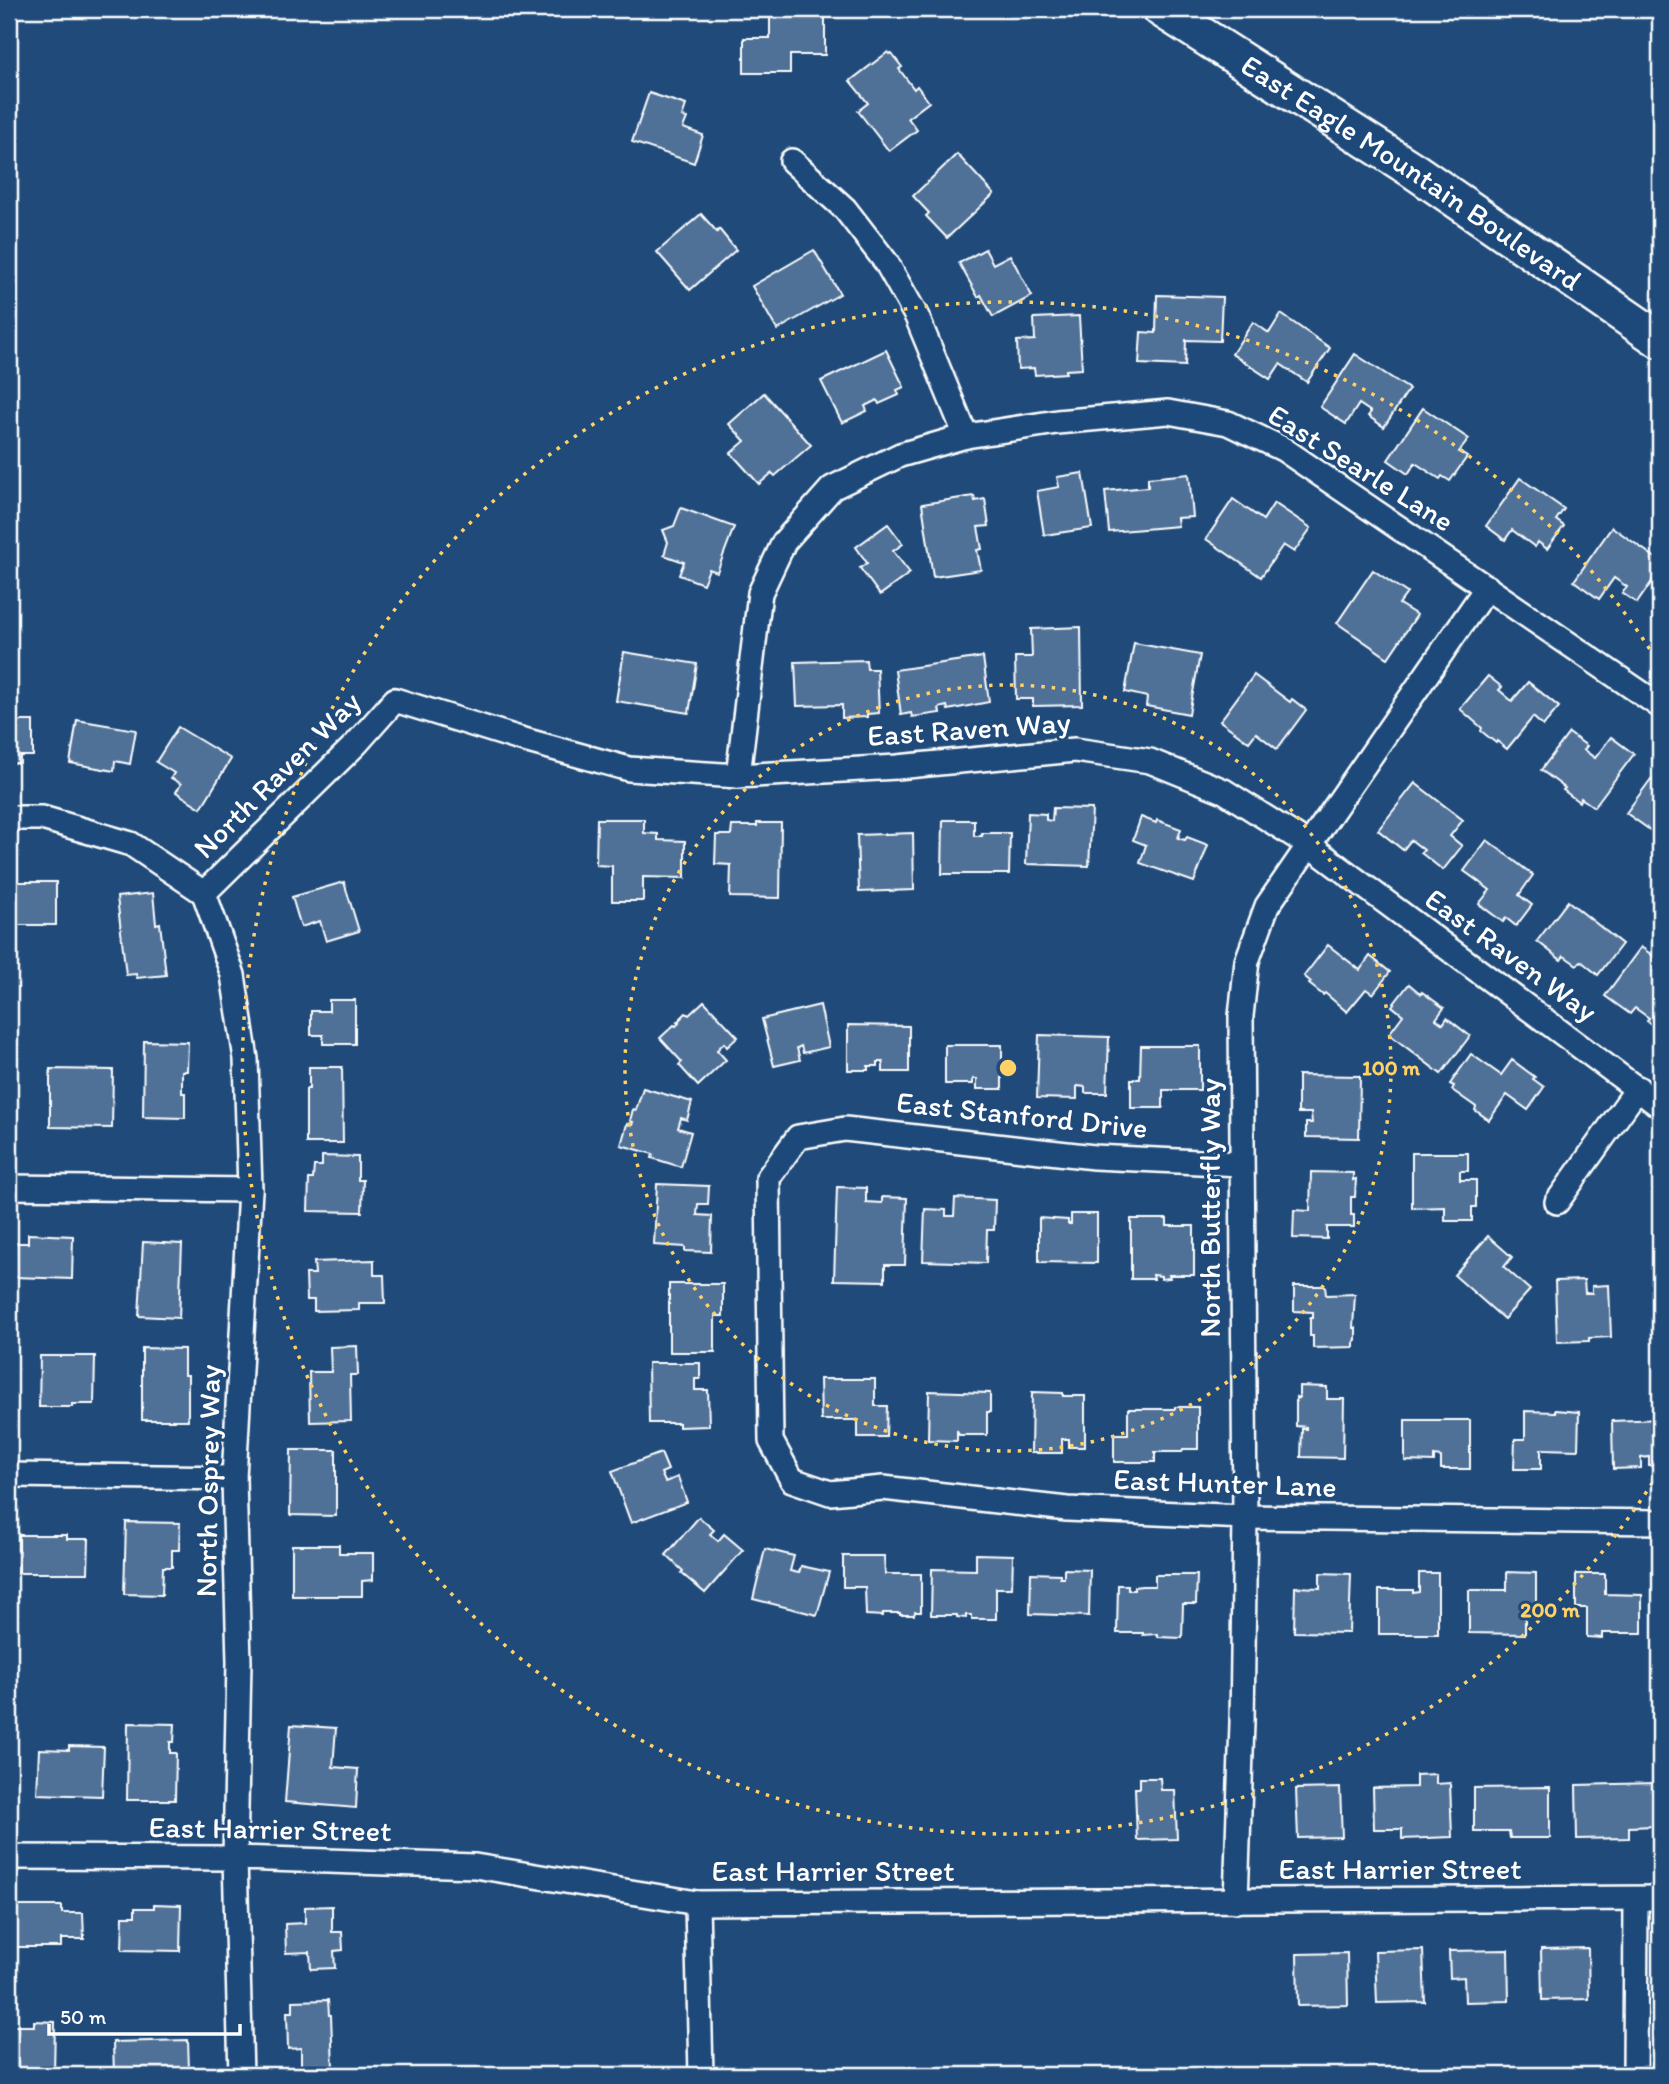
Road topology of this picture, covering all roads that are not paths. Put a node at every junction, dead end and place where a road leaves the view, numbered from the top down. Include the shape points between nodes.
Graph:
1 (1161, 9) edge
2 (792, 161) dead end
3 (1660, 340) edge
4 (966, 436) junction
5 (1488, 586) junction
6 (395, 700) joint
7 (1660, 706) edge
8 (738, 775) junction
9 (9, 818) edge
10 (1309, 845) junction
11 (204, 893) junction
12 (1638, 1088) junction
13 (1660, 1105) edge
14 (1241, 1164) junction
15 (9, 1187) edge
16 (250, 1190) junction
17 (1557, 1202) dead end
18 (9, 1475) edge
19 (234, 1478) junction
20 (792, 1480) joint
21 (1244, 1517) junction
22 (1660, 1522) edge
23 (9, 1857) edge
24 (235, 1858) junction
25 (1660, 1898) edge
26 (1636, 1899) junction
27 (1236, 1901) junction
28 (697, 1903) junction
29 (241, 2075) edge
30 (701, 2075) edge
31 (1635, 2075) edge

1 - 3 main road, East Eagle Mountain Boulevard via 1413,170
2 - 4 street via 845,209 886,262 917,317
4 - 5 street, East Searle Lane via 1168,412 1228,423 1283,449
4 - 8 street, East Searle Lane via 900,455 832,488 784,542 760,593
5 - 7 street, East Searle Lane
5 - 10 street, North Butterfly Way
6 - 8 street, East Raven Way via 629,769
6 - 11 street, North Raven Way
8 - 10 street, East Raven Way via 897,767 1075,750 1150,761 1224,791
9 - 11 street via 42,818 131,844
10 - 12 street, East Raven Way
10 - 14 street, North Butterfly Way via 1267,906 1247,961 1241,1016
11 - 16 street, North Osprey Way via 235,987 246,1059
12 - 13 street, East Raven Way
12 - 17 street
14 - 20 street, East Stanford Drive via 1094,1157 845,1129 798,1137 768,1178 771,1441
14 - 21 street, North Butterfly Way
15 - 16 street
16 - 19 street, North Osprey Way
18 - 19 street
19 - 24 street, North Osprey Way via 239,1661
20 - 21 street, East Hunter Lane via 830,1493 883,1488 1068,1509
21 - 22 street, East Hunter Lane
21 - 27 street, North Butterfly Way
23 - 24 street, East Harrier Street
24 - 28 street, East Harrier Street via 475,1866
24 - 29 street, North Osprey Way
25 - 26 street, East Harrier Street
26 - 27 street, East Harrier Street
26 - 31 street
27 - 28 street, East Harrier Street
28 - 30 street

